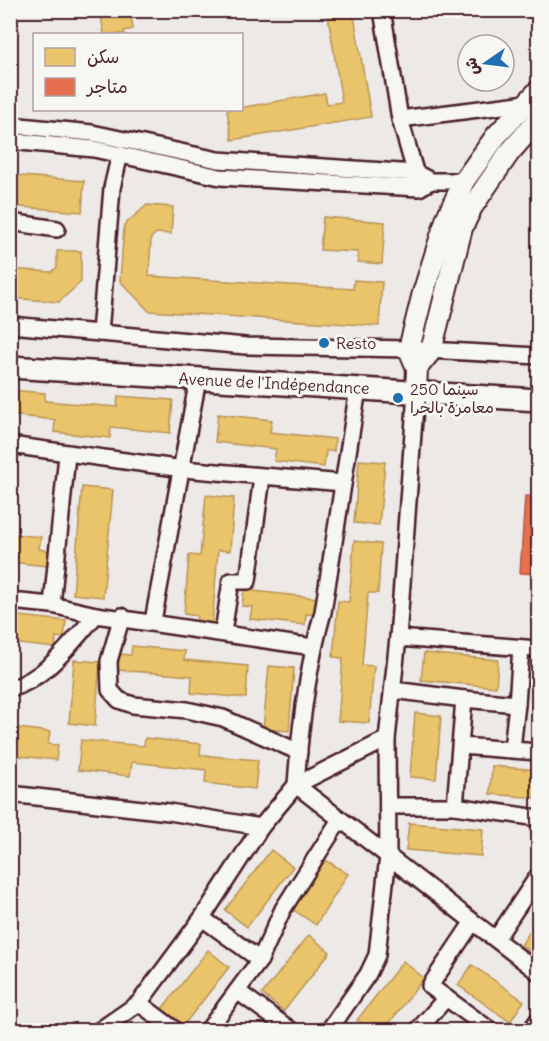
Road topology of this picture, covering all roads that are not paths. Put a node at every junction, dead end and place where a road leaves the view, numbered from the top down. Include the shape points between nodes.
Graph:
1 (382, 10) edge
2 (535, 101) edge
3 (400, 118) junction
4 (538, 120) edge
5 (10, 125) edge
6 (10, 141) edge
7 (120, 154) junction
8 (422, 181) junction
9 (464, 181) junction
10 (10, 222) edge
11 (454, 224) junction
12 (57, 229) dead end
13 (10, 325) edge
14 (100, 333) junction
15 (409, 349) junction
16 (431, 351) junction
17 (538, 356) edge
18 (10, 367) edge
19 (417, 368) junction
20 (198, 379) junction
21 (358, 389) junction
22 (416, 392) junction
23 (538, 400) edge
24 (10, 445) edge
25 (67, 455) junction
26 (183, 469) junction
27 (262, 477) junction
28 (343, 483) junction
29 (10, 601) edge
30 (52, 605) junction
31 (96, 615) junction
32 (122, 616) junction
33 (153, 621) junction
34 (223, 632) junction
35 (398, 638) junction
36 (314, 647) junction
37 (521, 648) junction
38 (538, 650) edge
39 (10, 688) edge
40 (393, 690) junction
41 (464, 699) junction
42 (516, 704) junction
43 (387, 739) junction
44 (461, 746) junction
45 (512, 749) junction
46 (298, 752) junction
47 (538, 752) edge
48 (296, 785) junction
49 (10, 794) edge
50 (388, 806) junction
51 (455, 806) junction
52 (538, 818) edge
53 (339, 821) junction
54 (261, 827) junction
55 (388, 856) junction
56 (538, 876) edge
57 (202, 918) junction
58 (472, 923) junction
59 (496, 939) junction
60 (260, 960) junction
61 (538, 972) edge
62 (237, 991) junction
63 (446, 998) junction
64 (139, 1003) junction
65 (538, 1020) edge
66 (100, 1030) edge
67 (175, 1030) edge
68 (208, 1030) edge
69 (291, 1030) edge
70 (329, 1030) edge
71 (418, 1030) edge
72 (490, 1030) edge
73 (531, 1030) edge

1 - 3 street
2 - 3 street
2 - 9 street via 496,136
3 - 8 street
4 - 11 street
5 - 8 street via 92,133 218,160
6 - 7 street
7 - 8 street via 220,177
7 - 14 street via 112,188
8 - 9 street
9 - 11 street
10 - 12 street
11 - 15 street via 423,293
11 - 16 street
13 - 14 street
14 - 15 street via 246,346
15 - 16 street
15 - 19 street
16 - 17 street
16 - 19 street
18 - 20 main road, Avenue de l'Indépendance
19 - 22 street
20 - 21 main road, Avenue de l'Indépendance
20 - 26 street
21 - 22 main road, Avenue de l'Indépendance
21 - 28 street
22 - 23 main road, Avenue de l'Indépendance
22 - 35 street
24 - 25 street
25 - 26 street
25 - 30 street
26 - 27 street
26 - 33 street
27 - 28 street
27 - 34 street via 248,581 231,581
28 - 36 street
29 - 30 street
30 - 31 street
31 - 32 street
31 - 39 street via 48,667 28,683
32 - 33 street
32 - 46 street via 110,661 110,690 119,700 223,718
33 - 34 street
34 - 36 street
35 - 37 street
35 - 40 street
36 - 46 street
37 - 38 street
37 - 42 street
40 - 41 street
40 - 43 street
41 - 42 street
41 - 44 street
42 - 45 street
43 - 48 street
43 - 50 street
44 - 45 street
44 - 51 street
45 - 47 street
46 - 48 street
48 - 53 street
48 - 54 street
49 - 54 street
50 - 51 street
50 - 55 street
51 - 52 street
53 - 55 street
53 - 60 street via 283,909
54 - 57 street
55 - 58 street
55 - 70 street via 377,955
56 - 59 street
57 - 60 street
57 - 64 street
58 - 59 street
58 - 63 street via 430,986
59 - 61 street
60 - 62 street
62 - 68 street
62 - 69 street
63 - 71 street
63 - 72 street
64 - 66 street
64 - 67 street
65 - 73 street

